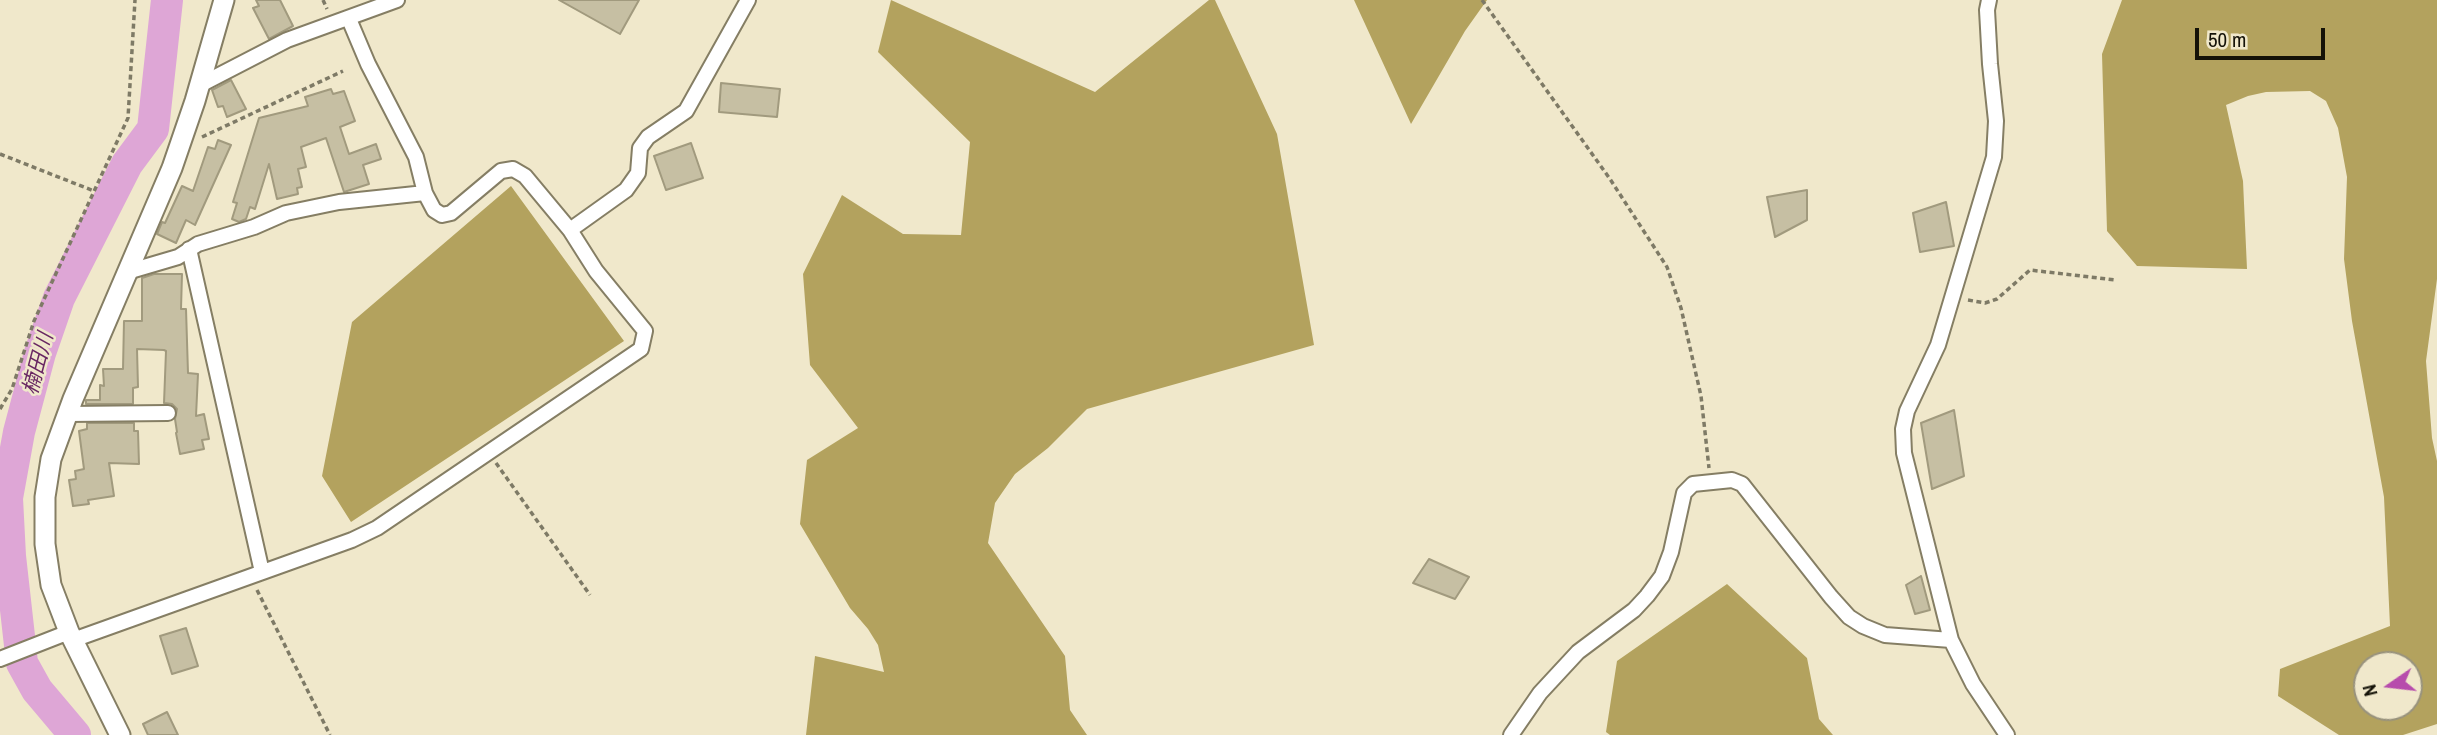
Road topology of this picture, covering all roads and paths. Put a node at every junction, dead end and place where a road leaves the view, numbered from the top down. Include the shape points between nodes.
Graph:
1 (135, 0) edge
2 (224, 0) edge
3 (397, 0) edge
4 (748, 0) edge
5 (1482, 0) edge
6 (1989, 0) edge
7 (349, 19) junction
8 (343, 71) dead end
9 (200, 85) junction
10 (179, 148) junction
11 (0, 154) edge
12 (94, 191) junction
13 (425, 193) junction
14 (570, 230) junction
15 (189, 249) junction
16 (127, 272) junction
17 (2115, 280) dead end
18 (1952, 297) junction
19 (0, 409) edge
20 (168, 413) dead end
21 (68, 414) junction
22 (485, 455) junction
23 (1711, 481) junction
24 (256, 574) junction
25 (590, 595) dead end
26 (71, 636) junction
27 (1951, 640) junction
28 (0, 659) edge
29 (120, 735) edge
30 (330, 735) edge
31 (1511, 735) edge
32 (2007, 735) edge

1 - 12 path via 128,118
2 - 9 street
3 - 7 street
4 - 14 street via 686,111 648,137 640,148 638,173 626,190
5 - 23 path via 1667,267 1701,396
6 - 18 street via 1994,157
7 - 9 street via 287,40
7 - 13 street via 416,158
8 - 10 path
9 - 10 street
10 - 16 street
11 - 12 path
12 - 19 path via 34,321 12,388
13 - 14 street via 434,210 442,215 451,213 501,171 513,169 525,176
13 - 15 street via 286,213
14 - 22 street via 596,271 645,331 641,348
15 - 16 street via 178,257
15 - 24 street
16 - 21 street
17 - 18 path via 2030,270 1997,299 1985,303
18 - 27 street via 1938,345 1903,429 1904,453
20 - 21 street
21 - 26 street via 51,459 45,544 51,585
22 - 24 street via 377,528
22 - 25 path via 497,463
23 - 27 street via 1742,484 1849,617 1885,635
23 - 31 street via 1693,484 1684,493 1671,552 1662,576 1647,596 1578,652
24 - 26 street
24 - 30 path
26 - 28 street
26 - 29 street
27 - 32 street

